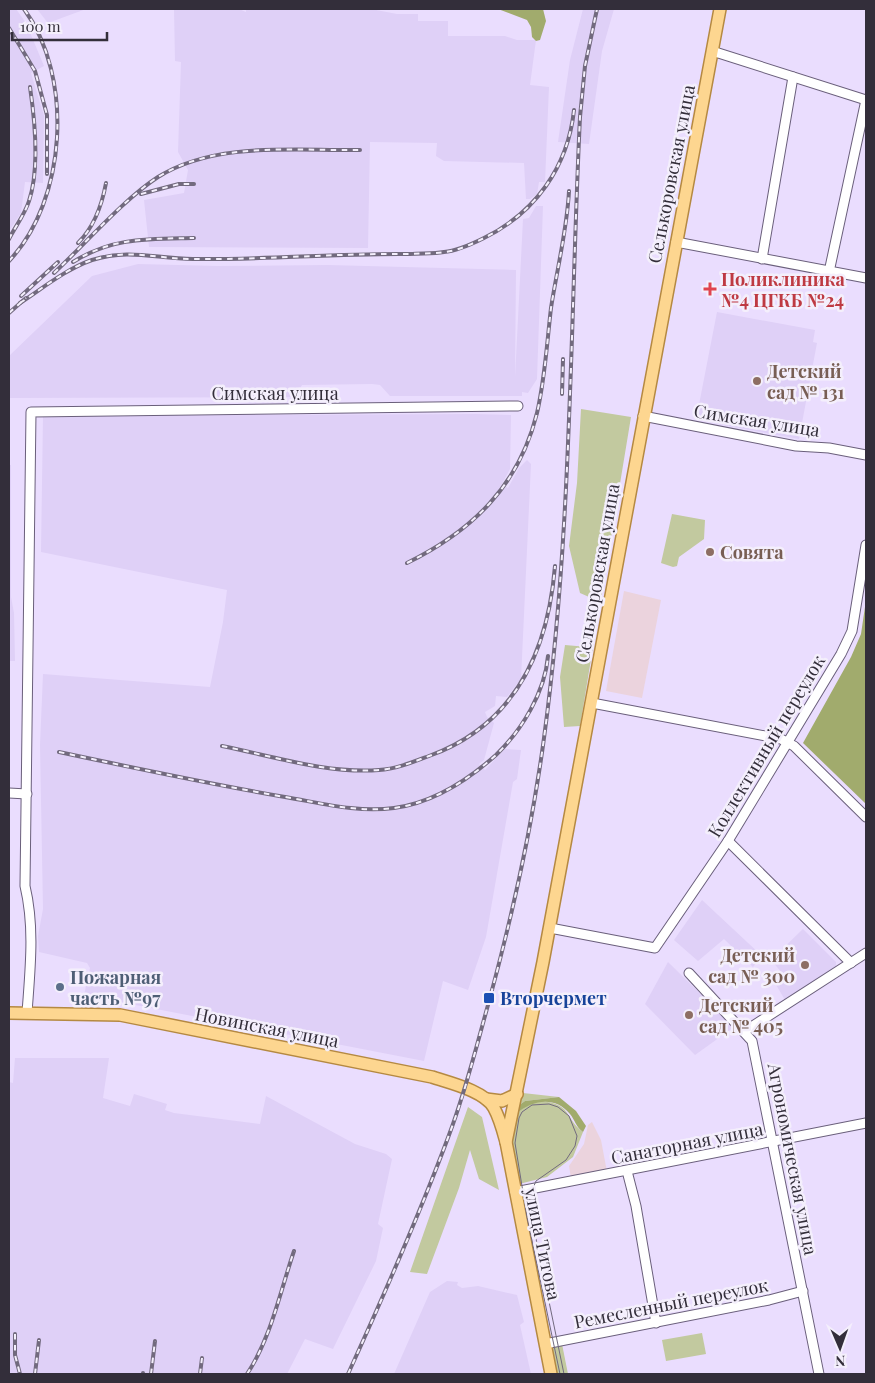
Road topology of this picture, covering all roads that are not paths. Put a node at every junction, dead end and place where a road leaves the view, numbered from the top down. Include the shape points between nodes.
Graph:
1 (720, 9) edge
2 (712, 51) junction
3 (793, 77) junction
4 (866, 100) edge
5 (676, 242) junction
6 (762, 259) junction
7 (829, 272) junction
8 (866, 278) edge
9 (518, 406) dead end
10 (643, 416) junction
11 (866, 455) edge
12 (866, 545) edge
13 (592, 703) junction
14 (788, 742) junction
15 (9, 793) edge
16 (27, 794) junction
17 (866, 817) edge
18 (728, 841) junction
19 (550, 928) junction
20 (866, 953) edge
21 (851, 963) junction
22 (690, 973) dead end
23 (9, 1013) edge
24 (27, 1013) junction
25 (745, 1031) junction
26 (517, 1094) junction
27 (486, 1099) junction
28 (866, 1123) edge
29 (506, 1142) junction
30 (772, 1142) junction
31 (627, 1171) junction
32 (514, 1192) junction
33 (802, 1291) junction
34 (656, 1323) junction
35 (545, 1344) junction
36 (551, 1374) edge
37 (819, 1374) edge

1 - 2 main road, Селькоровская улица
2 - 3 street
2 - 5 main road, Селькоровская улица
3 - 4 street
3 - 6 street
4 - 7 street
5 - 6 street
5 - 10 main road, Селькоровская улица
6 - 7 street
7 - 8 street
9 - 16 street, Симская улица via 31,412
10 - 11 street, Симская улица via 796,446
10 - 13 main road, Селькоровская улица
12 - 14 street, Коллективный переулок via 852,631
13 - 14 street
13 - 19 main road, Селькоровская улица
14 - 17 street
14 - 18 street, Коллективный переулок
15 - 16 street
16 - 24 street via 25,886 31,912
18 - 19 street, Коллективный переулок via 655,948
18 - 21 street
19 - 26 main road, Селькоровская улица
20 - 21 street
21 - 25 street
22 - 25 street, Агрономическая улица
23 - 24 main road, Новинская улица
24 - 27 main road, Новинская улица via 120,1015 432,1077
25 - 30 street, Агрономическая улица via 752,1041
26 - 27 main road via 502,1101
26 - 29 main road, Селькоровская улица
27 - 29 main road, улица Титова via 494,1106
28 - 30 street, Санаторная улица
29 - 32 main road, улица Титова
30 - 31 street, Санаторная улица
30 - 33 street, Агрономическая улица
31 - 32 street, Санаторная улица
31 - 34 street
32 - 35 main road, улица Титова
33 - 34 street, Ремесленный переулок
33 - 37 street, Агрономическая улица
34 - 35 street, Ремесленный переулок
35 - 36 main road, улица Титова

